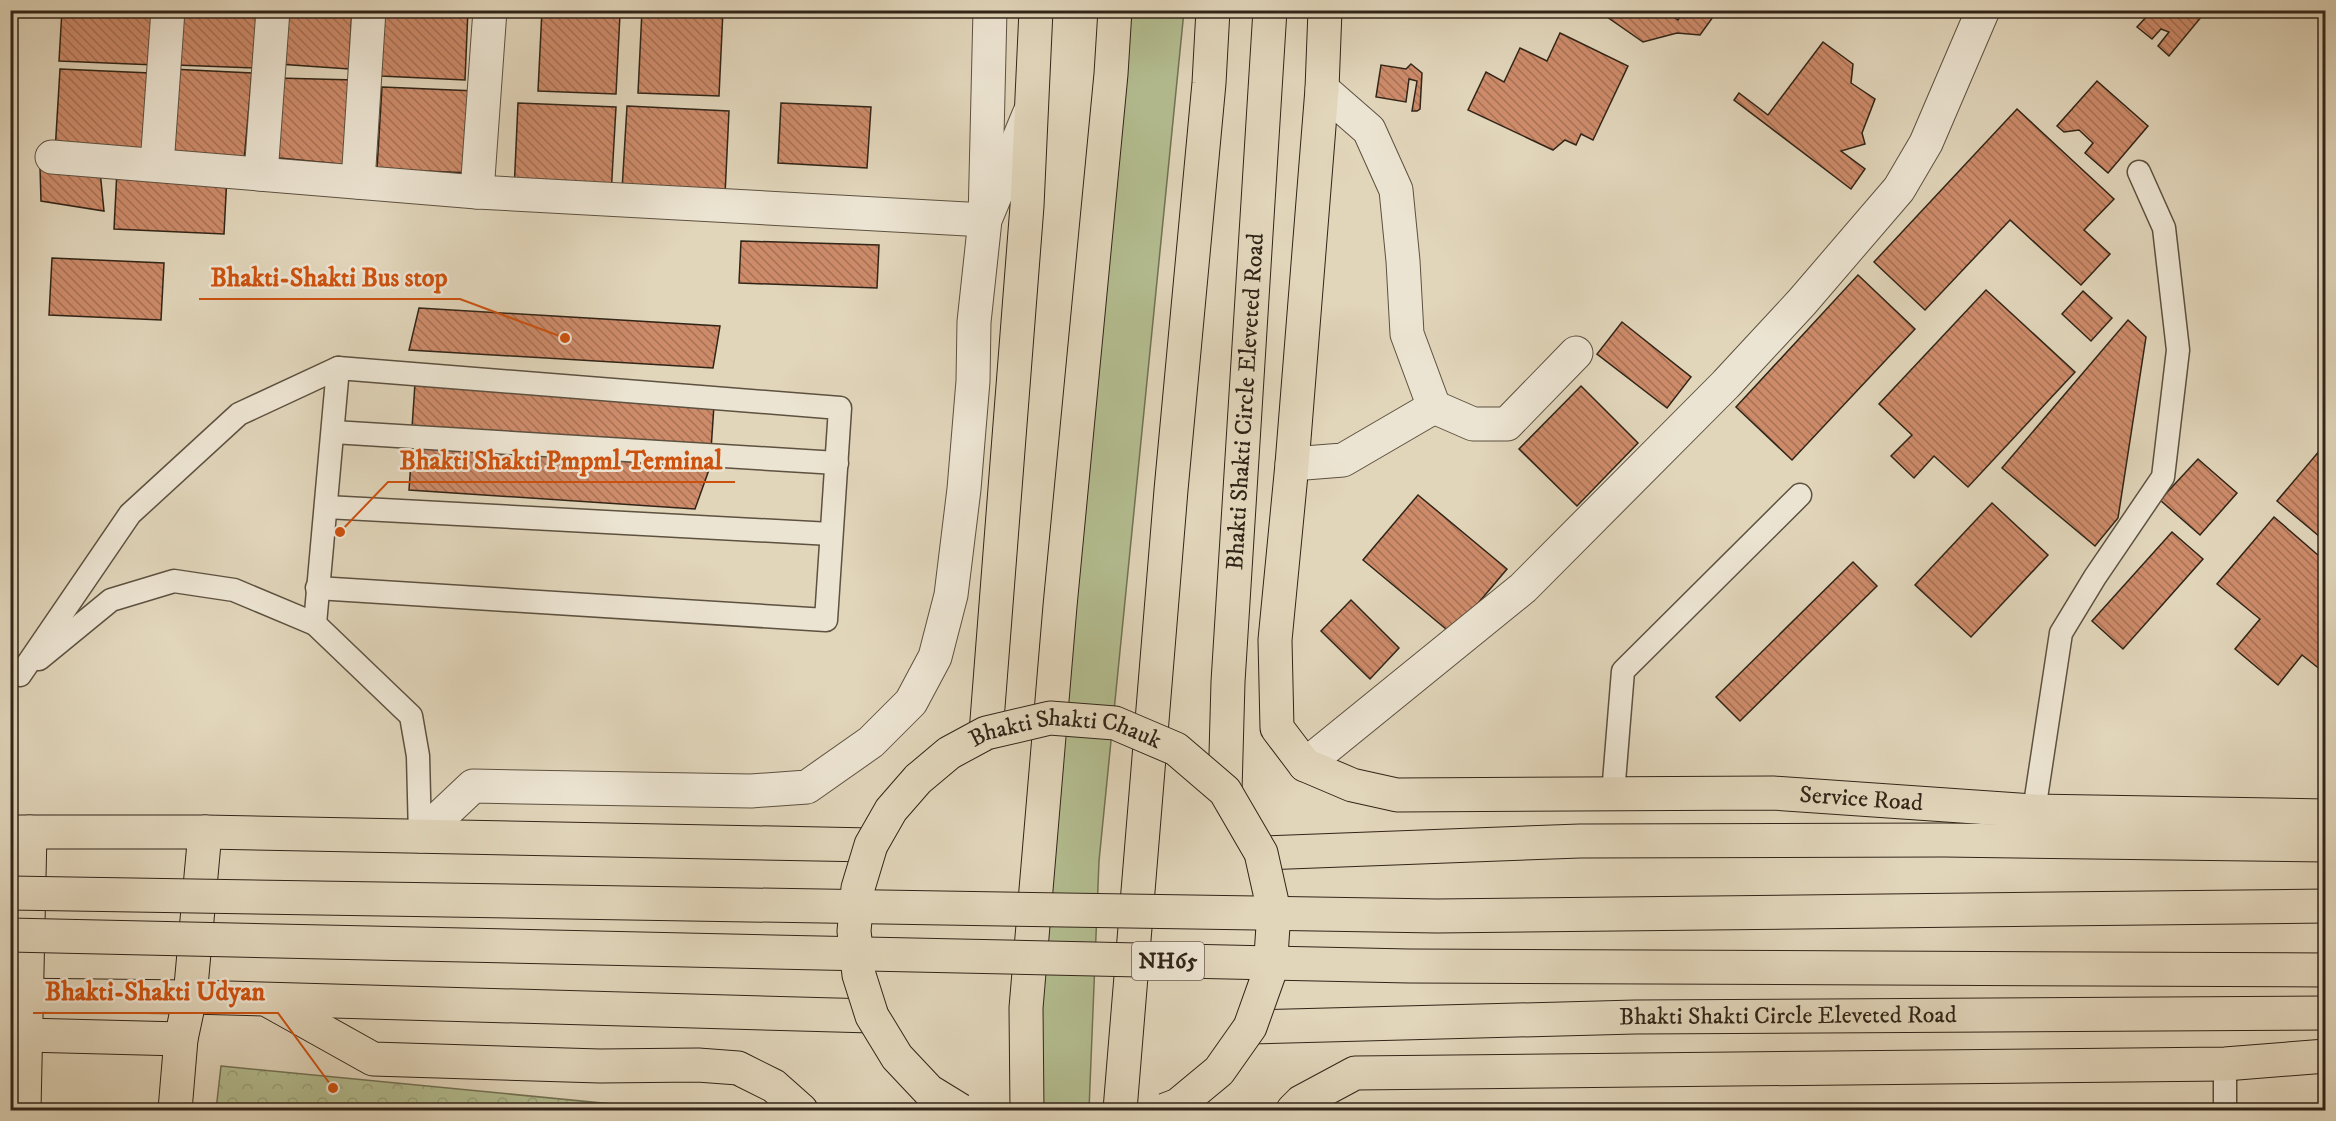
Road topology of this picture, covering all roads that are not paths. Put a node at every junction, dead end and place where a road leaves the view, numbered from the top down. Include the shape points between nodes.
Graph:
1 (168, 10) edge
2 (273, 10) edge
3 (369, 10) edge
4 (490, 10) edge
5 (990, 10) edge
6 (1035, 10) edge
7 (1115, 10) edge
8 (1213, 10) edge
9 (1270, 10) edge
10 (1325, 10) edge
11 (1983, 10) edge
12 (1322, 89) junction
13 (1031, 109) junction
14 (52, 157) dead end
15 (157, 165) junction
16 (2139, 172) dead end
17 (261, 174) junction
18 (358, 182) junction
19 (477, 192) junction
20 (985, 220) junction
21 (1576, 353) dead end
22 (338, 368) junction
23 (1434, 407) junction
24 (333, 432) junction
25 (837, 463) junction
26 (1293, 464) junction
27 (1800, 495) dead end
28 (326, 507) junction
29 (831, 534) junction
30 (317, 588) junction
31 (315, 624) junction
32 (15, 681) edge
33 (986, 733) junction
34 (1305, 765) junction
35 (1226, 791) junction
36 (1613, 794) junction
37 (2034, 811) junction
38 (2325, 816) edge
39 (20, 832) edge
40 (205, 832) junction
41 (420, 836) junction
42 (871, 845) junction
43 (2325, 845) edge
44 (1262, 853) junction
45 (10, 893) edge
46 (2325, 906) edge
47 (10, 935) edge
48 (2325, 970) edge
49 (18, 995) edge
50 (190, 997) junction
51 (266, 999) junction
52 (2325, 1013) edge
53 (872, 1016) junction
54 (1250, 1027) junction
55 (25, 1035) junction
56 (181, 1040) junction
57 (2325, 1056) edge
58 (2225, 1064) junction
59 (924, 1101) edge
60 (1174, 1109) edge
61 (24, 1110) edge
62 (175, 1110) edge
63 (801, 1110) edge
64 (960, 1110) edge
65 (1027, 1110) edge
66 (1120, 1110) edge
67 (1293, 1110) edge
68 (2225, 1110) edge

1 - 15 street
2 - 17 street
3 - 18 street
4 - 19 street
5 - 20 street
6 - 13 main road
7 - 65 main road via 1027,996
8 - 66 main road
9 - 35 main road, Bhakti Shakti Circle Eleveted Road via 1228,682
10 - 12 main road
11 - 34 street via 1926,142 1899,189 1802,302 1523,588
12 - 23 street via 1369,130 1396,190 1407,334
12 - 26 main road
13 - 20 street
13 - 33 main road
14 - 15 street
15 - 17 street
16 - 37 lane via 2164,228 2178,350 2163,477 2061,633
17 - 18 street
18 - 19 street
19 - 20 street
20 - 41 street via 974,322 964,489 951,595 935,657 911,702 871,742 807,787 751,791 473,786
21 - 23 street via 1507,424 1473,424
22 - 24 lane
22 - 25 lane via 840,408
22 - 32 lane via 239,414 130,514
23 - 26 street via 1343,460
24 - 25 lane
24 - 28 lane
25 - 29 lane
26 - 34 main road via 1275,640 1276,728
27 - 36 lane via 1623,671
28 - 29 lane
28 - 30 lane
29 - 30 lane via 826,620
30 - 31 lane
31 - 32 lane via 234,590 174,580 111,600
31 - 41 lane via 411,716 418,756
33 - 35 main road, Bhakti Shakti Chauk, bridge via 1050,718 1115,723 1176,749
33 - 42 main road, Bhakti Shakti Chauk, bridge via 950,753 918,779 891,810
34 - 36 main road, Service Road via 1352,785 1397,795
35 - 44 main road, Bhakti Shakti Chauk, bridge
36 - 37 main road, Service Road via 1773,793
37 - 38 main road, Service Road
39 - 40 main road
39 - 49 main road
40 - 41 main road
40 - 50 main road
41 - 42 main road
42 - 53 main road, Bhakti Shakti Chauk, bridge via 858,888 854,931 859,975
43 - 44 main road via 1592,841
44 - 54 main road, Bhakti Shakti Chauk, bridge via 1274,911 1270,971
45 - 46 main road, NH65, bridge via 1437,916
47 - 48 main road, NH65, bridge via 1409,966
49 - 50 main road
49 - 55 main road
50 - 51 main road
50 - 56 main road
51 - 53 main road
51 - 63 main road via 373,1059 738,1068 774,1086
52 - 54 main road, Bhakti Shakti Circle Eleveted Road via 1635,1017
53 - 59 main road, Bhakti Shakti Chauk, bridge
54 - 60 main road, Bhakti Shakti Chauk, bridge via 1219,1071
55 - 56 main road
55 - 61 main road
56 - 62 main road
57 - 58 main road
58 - 67 main road via 1355,1073
58 - 68 lane
59 - 64 main road, Bhakti Shakti Chauk, bridge

